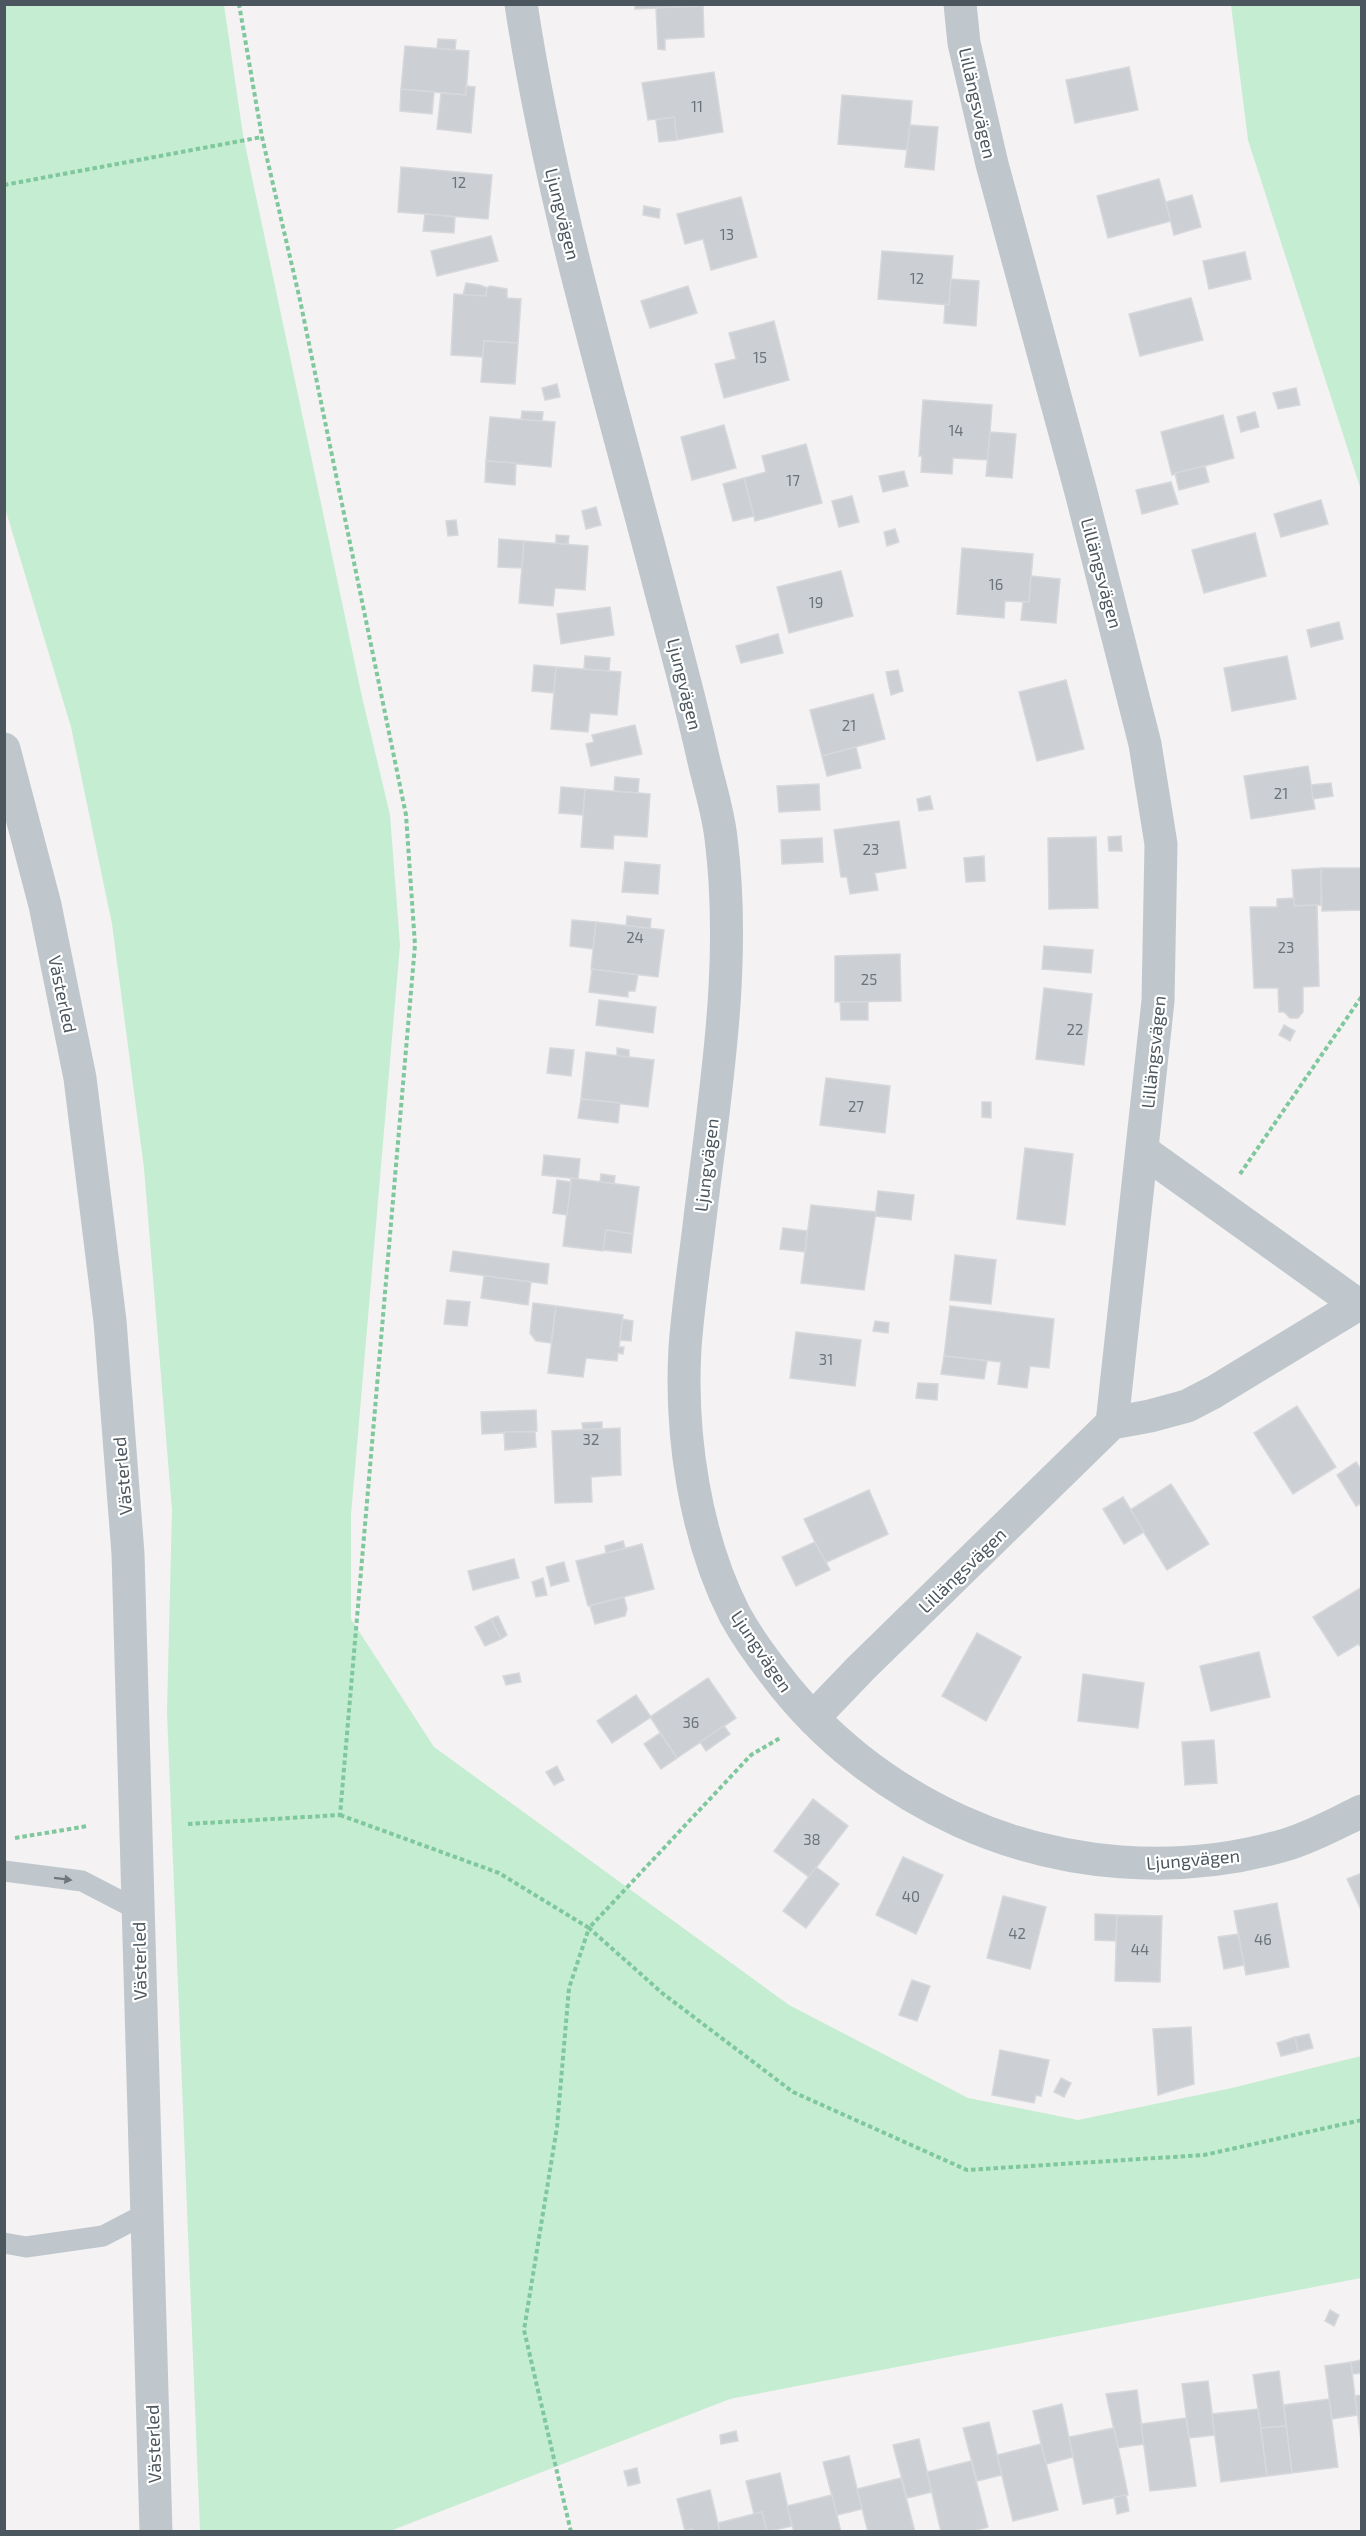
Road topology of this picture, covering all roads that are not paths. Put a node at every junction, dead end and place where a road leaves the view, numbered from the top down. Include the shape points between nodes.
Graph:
1 (521, 4) edge
2 (960, 4) edge
3 (4, 749) edge
4 (1143, 1151) junction
5 (1359, 1303) edge
6 (1112, 1423) junction
7 (813, 1718) junction
8 (1362, 1811) edge
9 (4, 1871) edge
10 (138, 1910) junction
11 (147, 2213) junction
12 (4, 2243) edge
13 (156, 2532) edge

1 - 7 street, Ljungvägen via 556,190 690,699 721,834 726,904 723,1029 685,1351 690,1475 707,1545 735,1616 768,1665
2 - 4 street, Lillängsvägen via 964,43 992,164 1145,744 1161,844 1158,1001
3 - 10 street, Västerled via 45,905 80,1078 110,1322 128,1554
4 - 5 street
4 - 6 street, Lillängsvägen
5 - 6 street via 1187,1406
6 - 7 street, Lillängsvägen
7 - 8 street, Ljungvägen via 872,1769 927,1806 989,1834 1072,1856 1164,1864 1245,1855 1292,1843
9 -> 10 lane via 82,1881
10 - 11 street, Västerled
11 - 12 lane via 103,2236 26,2247
11 - 13 street, Västerled

